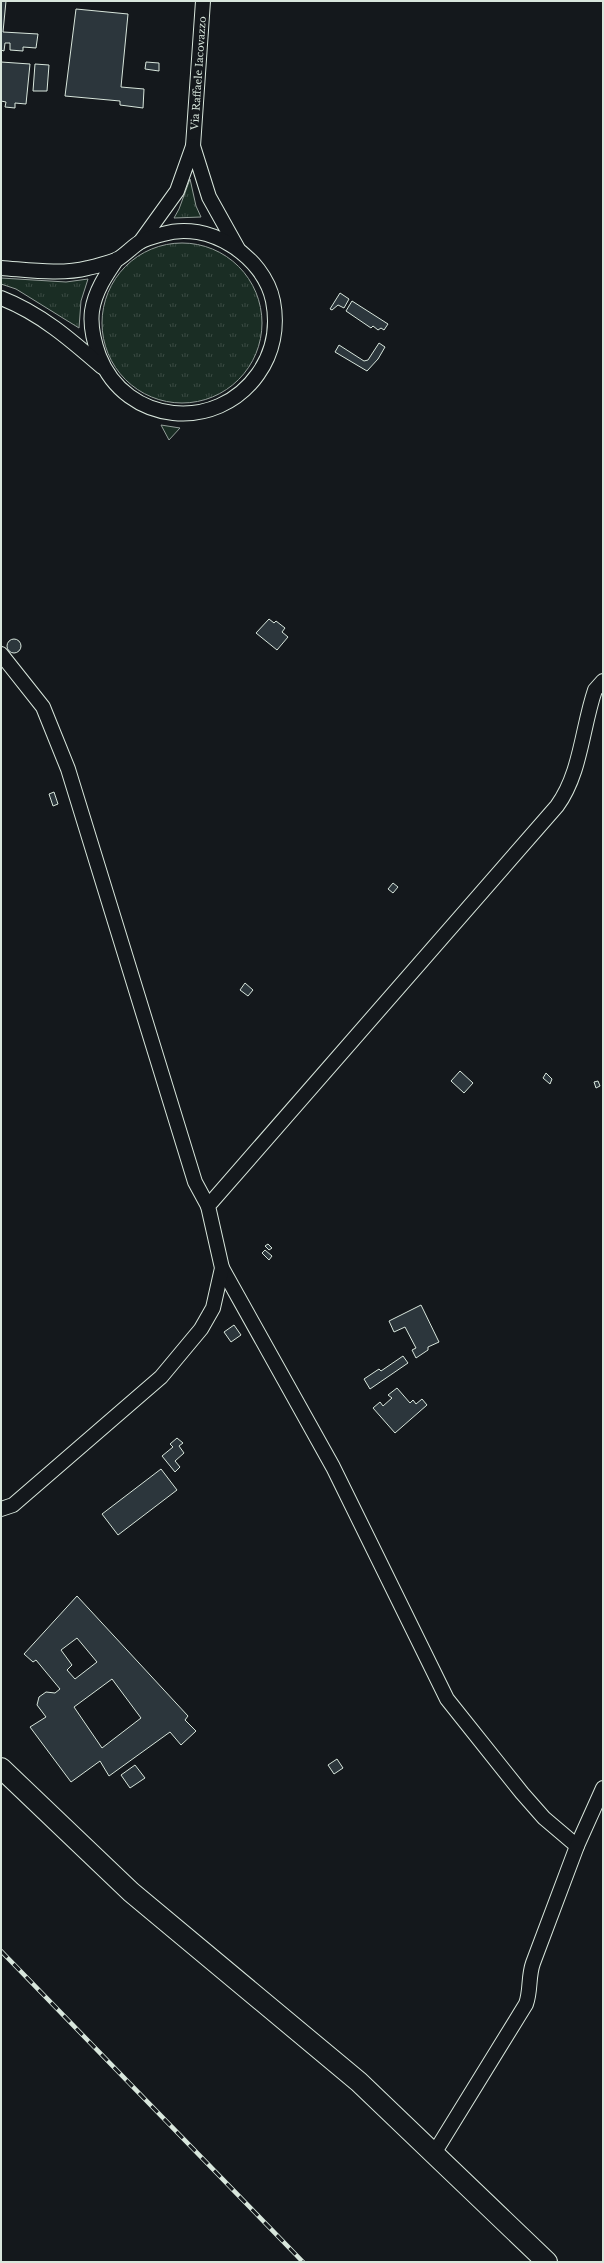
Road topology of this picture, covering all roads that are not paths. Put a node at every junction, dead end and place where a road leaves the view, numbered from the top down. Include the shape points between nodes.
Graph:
1 (203, 1) edge
2 (193, 146) junction
3 (141, 241) junction
4 (238, 249) junction
5 (117, 259) junction
6 (1, 268) edge
7 (1, 298) edge
8 (104, 369) junction
9 (1, 654) edge
10 (603, 681) edge
11 (208, 1206) junction
12 (222, 1268) junction
13 (1, 1509) edge
14 (1, 1768) edge
15 (603, 1788) edge
16 (577, 1846) junction
17 (433, 2155) junction
18 (547, 2262) edge

1 - 2 street, Via Raffaele Iacovazzo
2 - 3 street via 176,191
2 - 4 street via 209,197
3 - 4 street via 165,233 191,231 216,237
3 - 5 street
4 - 8 street via 260,271 273,300 275,323 267,362 249,387 224,405 199,413 173,414 148,407 126,394
5 - 6 street via 86,269 54,271
5 - 8 street via 100,283 92,312 93,341
7 - 8 street via 59,330
9 - 11 street via 43,707 68,769 195,1182
10 - 11 street via 595,690 573,773 566,793 557,806
11 - 12 street
12 - 13 street via 210,1313 201,1329 161,1377 13,1505
12 - 16 street via 333,1467 447,1699 522,1794 544,1818
14 - 17 main road via 112,1875 359,2082
15 - 16 street
16 - 17 street via 529,1976 530,1992 526,2004
17 - 18 main road

